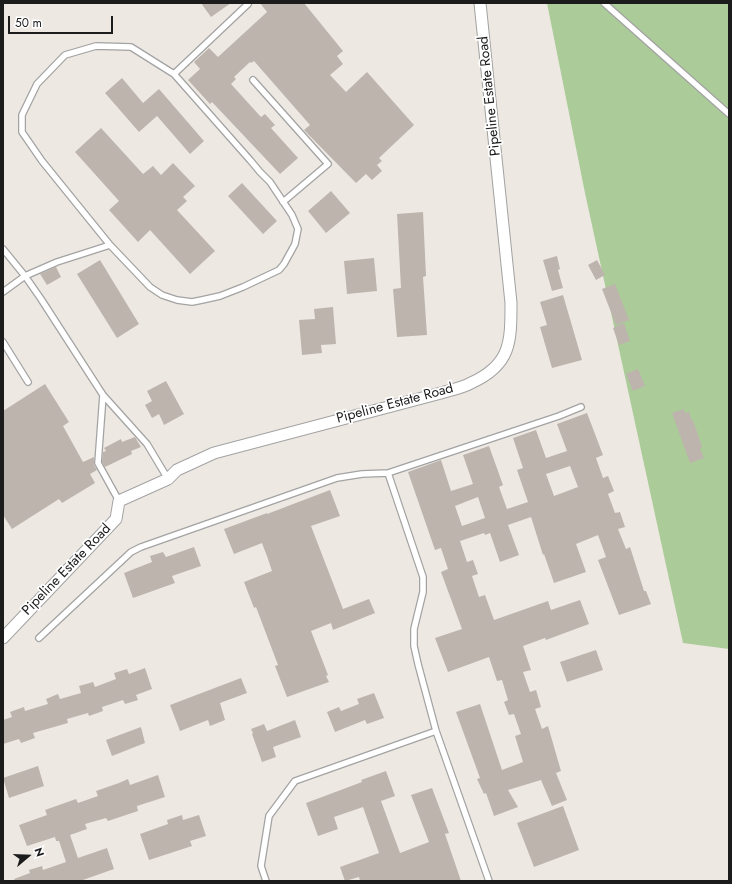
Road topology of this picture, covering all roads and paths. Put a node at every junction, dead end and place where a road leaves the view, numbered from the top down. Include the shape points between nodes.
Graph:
1 (480, 3) edge
2 (604, 3) edge
3 (248, 4) edge
4 (174, 74) junction
5 (253, 80) dead end
6 (729, 114) edge
7 (283, 202) junction
8 (110, 245) junction
9 (3, 249) edge
10 (25, 276) junction
11 (3, 292) edge
12 (3, 342) edge
13 (28, 382) dead end
14 (103, 394) junction
15 (582, 407) dead end
16 (388, 473) junction
17 (168, 479) junction
18 (119, 501) junction
19 (3, 638) edge
20 (39, 638) dead end
21 (436, 731) junction
22 (266, 881) edge
23 (490, 881) edge

1 - 17 street, Pipeline Estate Road via 511,303 511,329 507,349 498,366 471,384 214,453 177,470
2 - 6 lane
3 - 4 lane
4 - 7 lane via 270,182
4 - 8 lane via 131,47 96,46 65,55 37,84 22,115 22,132 42,161
5 - 7 lane via 328,164
7 - 8 lane via 298,229 295,244 284,264 278,270 220,296 192,302 162,295 150,287
8 - 10 lane via 57,262
9 - 10 lane
10 - 11 lane
10 - 14 lane
12 - 13 lane
14 - 17 lane via 147,444
14 - 18 lane via 98,463
15 - 16 lane
16 - 20 lane via 337,478 141,547 131,552
16 - 21 lane via 423,577 423,592 414,629 414,646
17 - 18 street, Pipeline Estate Road
18 - 19 street, Pipeline Estate Road via 116,519
21 - 22 lane via 295,781 269,816 261,866
21 - 23 lane

